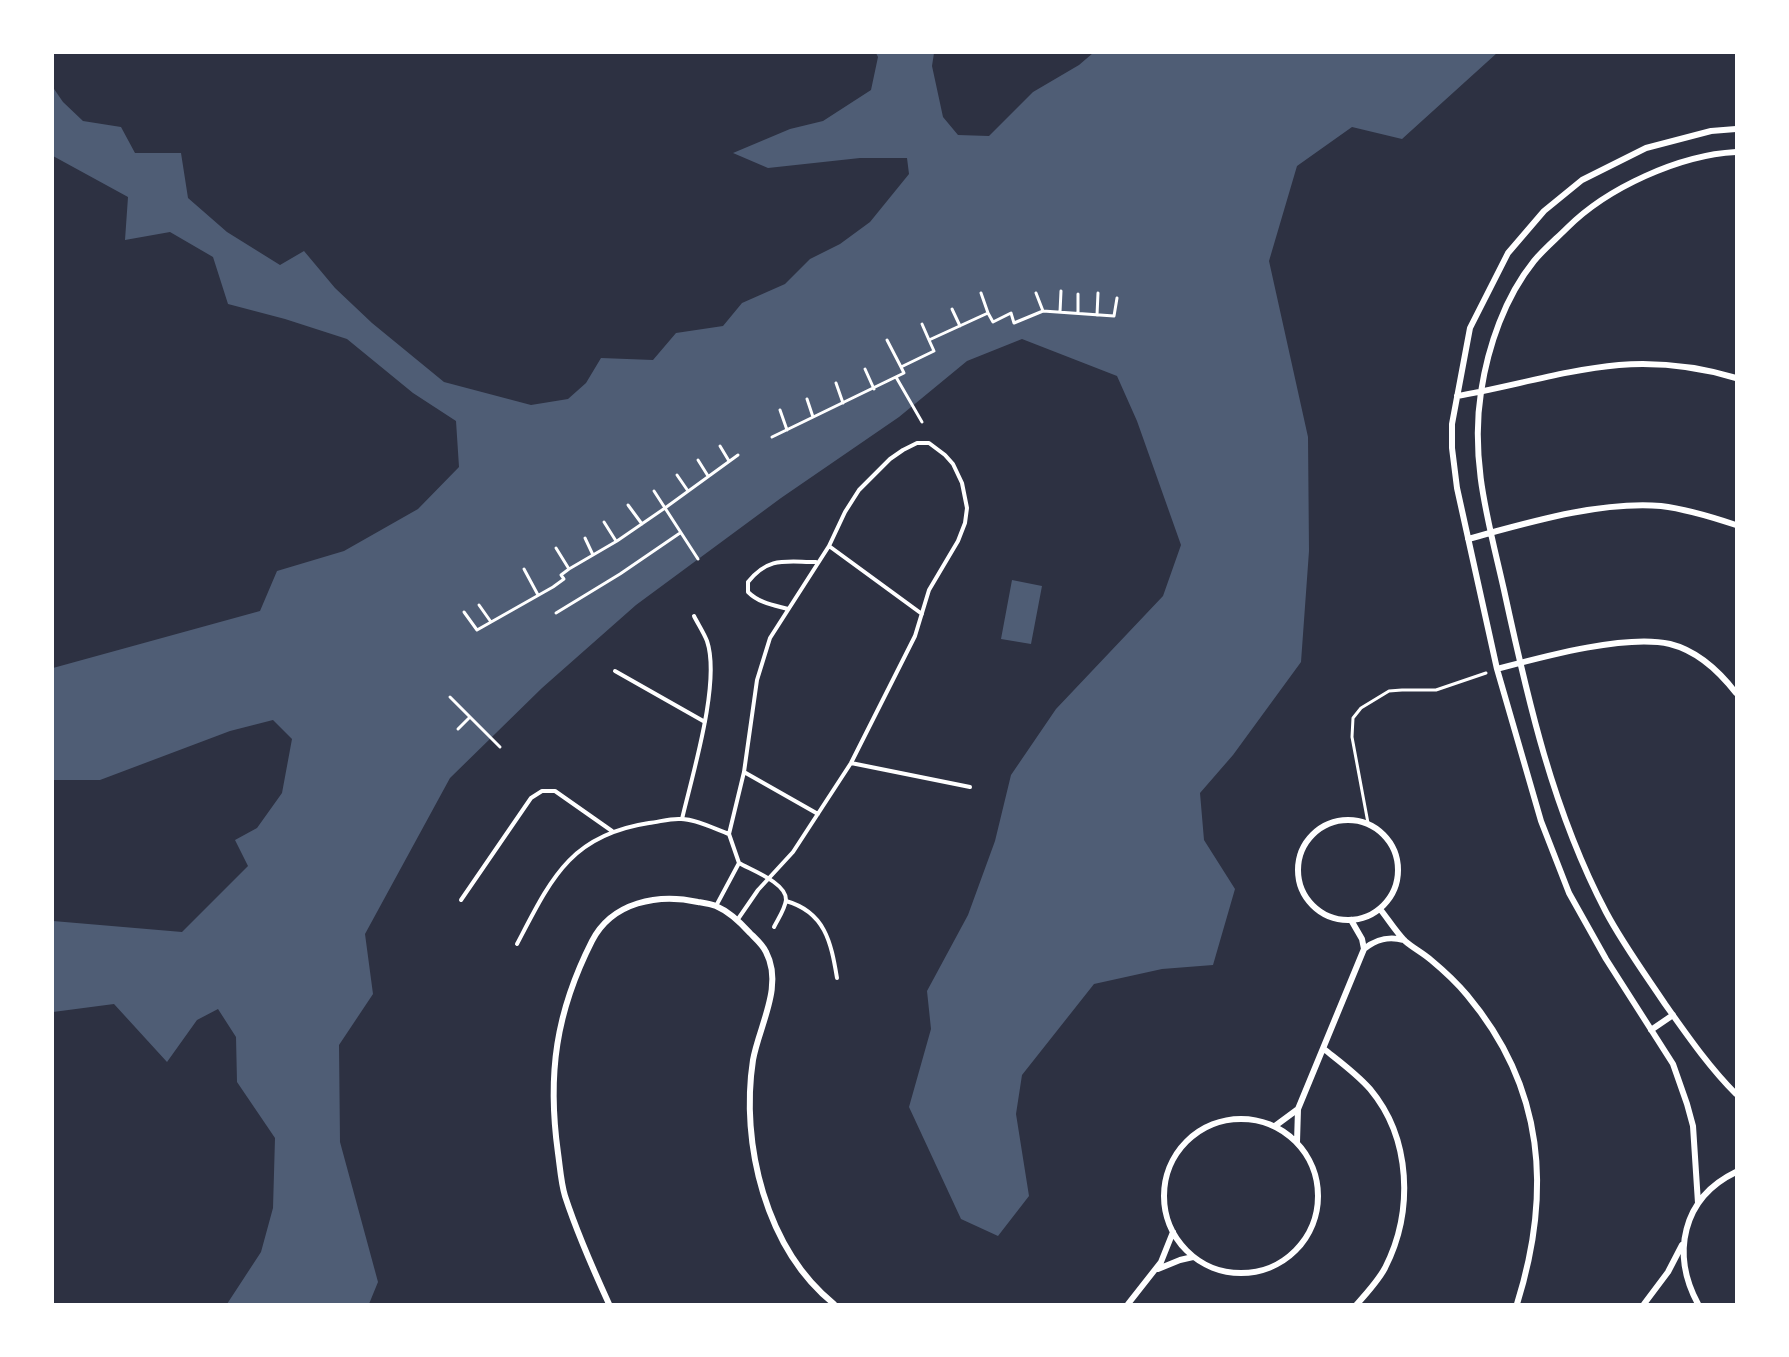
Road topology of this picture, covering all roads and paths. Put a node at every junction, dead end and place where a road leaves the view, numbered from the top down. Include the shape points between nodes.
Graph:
1 (1737, 129) edge
2 (1737, 152) edge
3 (1061, 291) dead end
4 (981, 293) dead end
5 (1036, 293) dead end
6 (1098, 293) dead end
7 (1078, 294) dead end
8 (1117, 298) dead end
9 (952, 309) dead end
10 (1043, 311) junction
11 (1060, 312) junction
12 (988, 313) junction
13 (1078, 314) junction
14 (1097, 315) junction
15 (922, 324) dead end
16 (960, 326) junction
17 (887, 340) dead end
18 (930, 340) junction
19 (901, 367) junction
20 (864, 369) dead end
21 (896, 377) junction
22 (1737, 378) edge
23 (836, 384) dead end
24 (874, 389) junction
25 (1481, 392) junction
26 (1457, 396) junction
27 (807, 399) dead end
28 (843, 403) junction
29 (780, 410) dead end
30 (813, 418) junction
31 (922, 422) dead end
32 (787, 430) junction
33 (772, 437) dead end
34 (720, 446) dead end
35 (738, 455) dead end
36 (698, 460) dead end
37 (729, 462) junction
38 (677, 475) dead end
39 (708, 477) junction
40 (654, 491) dead end
41 (688, 491) junction
42 (628, 505) dead end
43 (665, 508) junction
44 (604, 522) dead end
45 (642, 524) junction
46 (1737, 525) edge
47 (680, 533) junction
48 (1491, 533) junction
49 (585, 538) dead end
50 (1467, 539) junction
51 (616, 541) junction
52 (829, 546) junction
53 (556, 548) dead end
54 (593, 555) junction
55 (699, 559) dead end
56 (817, 562) junction
57 (524, 569) dead end
58 (568, 569) junction
59 (538, 595) junction
60 (479, 605) dead end
61 (788, 609) junction
62 (464, 612) dead end
63 (556, 613) dead end
64 (922, 614) junction
65 (694, 616) dead end
66 (491, 622) junction
67 (1520, 663) junction
68 (1497, 669) junction
69 (615, 671) dead end
70 (1737, 693) edge
71 (450, 697) dead end
72 (470, 717) junction
73 (705, 722) junction
74 (458, 729) dead end
75 (500, 747) dead end
76 (851, 763) junction
77 (744, 772) junction
78 (970, 786) dead end
79 (818, 814) junction
80 (682, 819) junction
81 (1368, 823) junction
82 (612, 831) junction
83 (729, 834) junction
84 (739, 863) junction
85 (768, 878) junction
86 (461, 900) dead end
87 (786, 901) junction
88 (716, 906) junction
89 (1380, 909) junction
90 (738, 919) junction
91 (1351, 920) junction
92 (774, 927) dead end
93 (1404, 940) junction
94 (517, 944) dead end
95 (1364, 949) junction
96 (837, 978) dead end
97 (1673, 1015) junction
98 (1651, 1030) junction
99 (1324, 1049) junction
100 (1737, 1094) edge
101 (1298, 1109) junction
102 (1275, 1126) junction
103 (1297, 1142) junction
104 (1737, 1172) edge
105 (1698, 1203) junction
106 (1173, 1232) junction
107 (1682, 1245) junction
108 (1193, 1257) junction
109 (1155, 1270) junction
110 (609, 1305) edge
111 (834, 1305) edge
112 (1128, 1305) edge
113 (1357, 1305) edge
114 (1517, 1305) edge
115 (1644, 1305) edge
116 (1698, 1305) edge

1 - 26 street via 1711,131 1646,148 1582,180 1544,211 1508,253 1470,328
2 - 25 street via 1675,165 1630,183 1578,217 1534,261 1513,293 1496,332
3 - 11 path
4 - 12 path
5 - 10 path
6 - 14 path
7 - 13 path
8 - 14 path via 1114,316
9 - 16 path
10 - 11 path
10 - 12 path via 1014,323 1011,313 993,322
11 - 13 path
12 - 16 path
13 - 14 path
15 - 18 path
16 - 18 path
17 - 19 path
18 - 19 path via 934,351
19 - 21 path via 904,373
20 - 24 path
21 - 24 path
21 - 31 path
22 - 25 street via 1680,367 1619,365
23 - 28 path
24 - 28 path
25 - 26 street
25 - 48 street via 1478,464
26 - 50 street via 1452,448
27 - 30 path
28 - 30 path
29 - 32 path
30 - 32 path
32 - 33 path
34 - 37 path
35 - 37 path
36 - 39 path
37 - 39 path
38 - 41 path
39 - 41 path
40 - 43 path
41 - 43 path
42 - 45 path
43 - 45 path
43 - 47 path
44 - 51 path
45 - 51 path
46 - 48 street via 1660,506 1617,507
47 - 55 path
47 - 63 path
48 - 50 street
48 - 67 street
49 - 54 path
50 - 68 street
51 - 54 path
52 - 56 lane
52 - 64 lane
52 - 64 lane via 859,490 890,459 917,443 937,447 962,483 967,508 958,542 929,590
53 - 58 path
54 - 58 path
56 - 61 lane
56 - 61 lane via 767,564 748,582 748,592 754,597
57 - 59 path
58 - 59 path via 561,574 564,579
59 - 66 path
60 - 66 path
61 - 77 lane via 762,660
62 - 66 path via 477,630
64 - 76 lane via 915,636
65 - 73 lane via 707,642 710,673
67 - 68 street
67 - 70 street via 1623,643 1670,644 1711,665
67 - 97 street via 1549,775 1591,881 1626,947
68 - 81 path via 1436,690 1389,691 1361,708 1353,718 1352,737
68 - 98 street via 1541,821 1569,893
69 - 73 lane
71 - 72 path
72 - 74 path
72 - 75 path
73 - 80 lane
76 - 78 lane
76 - 79 lane
77 - 79 lane
77 - 83 lane
79 - 85 lane via 793,852
80 - 82 lane
80 - 83 lane
81 - 89 street via 1382,832 1398,862 1391,896
81 - 91 street via 1352,819 1320,828 1308,839 1298,870 1300,886 1320,912
82 - 86 lane via 555,791 542,791 531,798
82 - 94 lane via 574,853 543,894
83 - 84 lane
84 - 85 lane
84 - 88 lane
85 - 87 lane via 781,888
85 - 90 lane
87 - 92 lane
87 - 96 lane via 806,908 823,928 833,951
88 - 90 street
88 - 110 street via 678,897 635,903 615,913 597,932 572,984 562,1016 553,1070 564,1194
89 - 91 street
89 - 93 street
90 - 111 street via 766,950 772,970 773,986 759,1033 750,1091 752,1148 760,1183 782,1240
91 - 95 street
93 - 95 street via 1382,939
93 - 114 street via 1466,994 1490,1025 1514,1071 1528,1111 1536,1152 1538,1194 1536,1225
95 - 99 street
97 - 98 street
97 - 100 street
98 - 105 street via 1673,1064 1687,1104 1696,1151
99 - 101 street
99 - 113 street via 1370,1089 1382,1108 1400,1150 1405,1181 1402,1216 1388,1261
101 - 102 street
101 - 103 street
102 - 103 street
102 - 106 street via 1243,1118 1215,1123 1191,1137 1173,1159 1165,1185 1166,1212
103 - 108 street via 1314,1171 1318,1196 1314,1222 1301,1245 1280,1262 1256,1272 1229,1273
104 - 105 street via 1716,1184
105 - 107 street
106 - 108 street
106 - 109 street
107 - 115 street
107 - 116 street via 1684,1270
108 - 109 street
109 - 112 street

